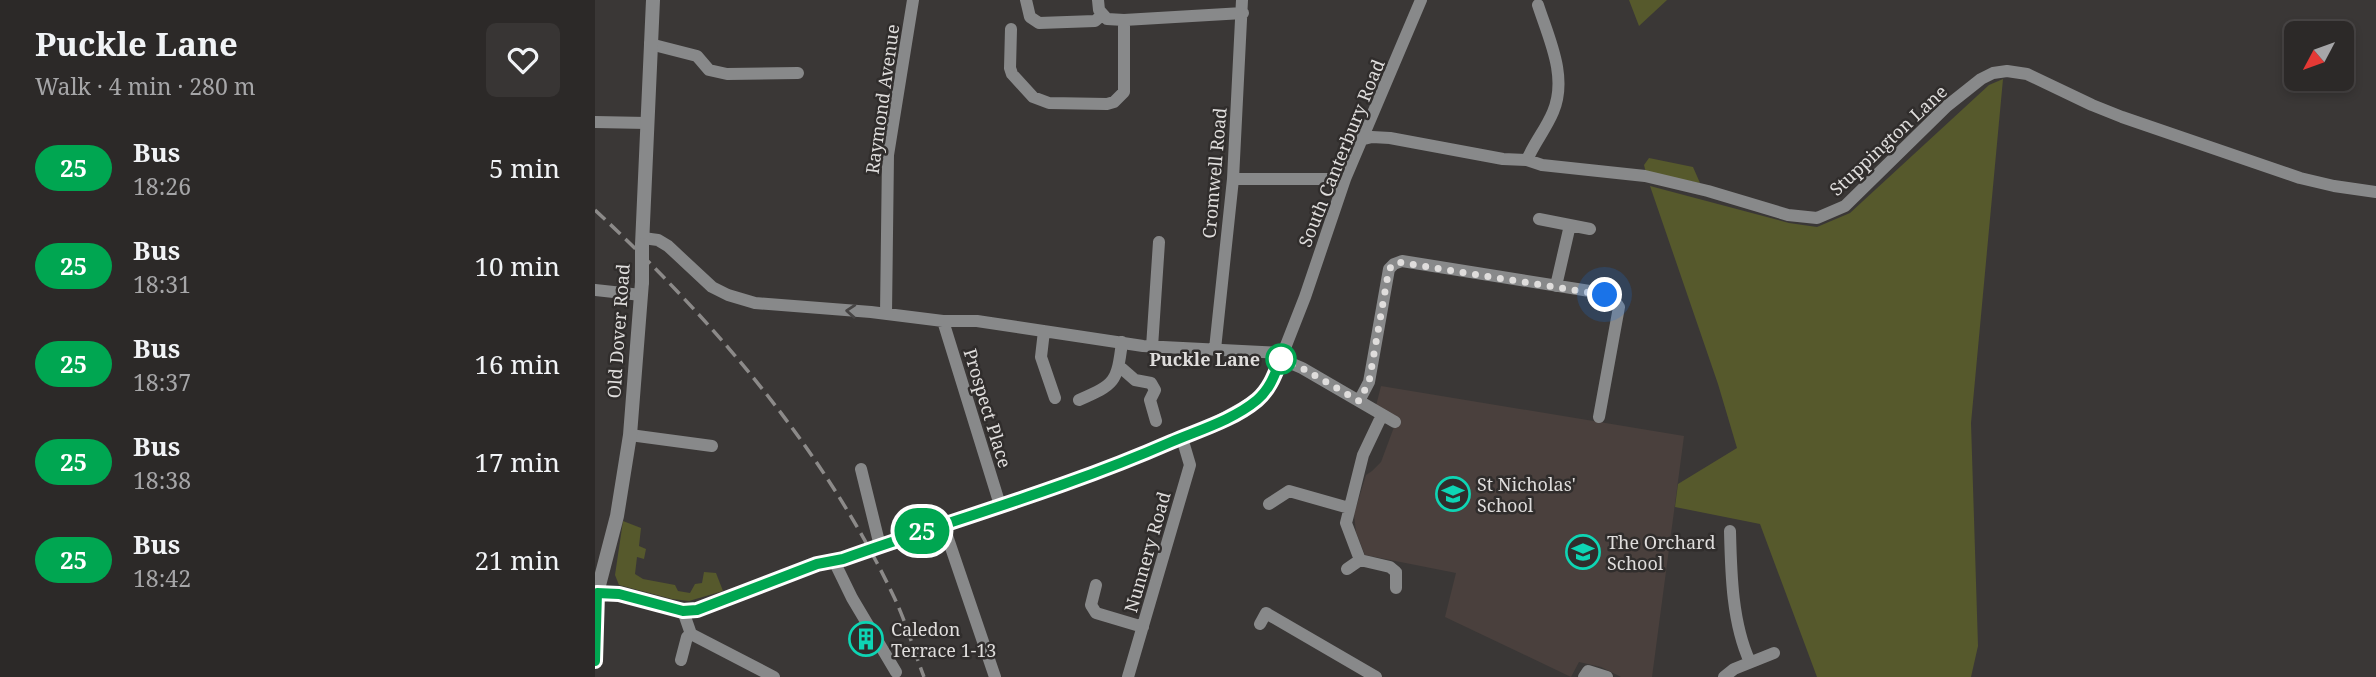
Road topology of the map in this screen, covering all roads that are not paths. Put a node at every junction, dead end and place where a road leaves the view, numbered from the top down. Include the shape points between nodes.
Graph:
1 (653, 0) edge
2 (913, 0) edge
3 (1026, 0) edge
4 (1098, 0) edge
5 (1421, 0) edge
6 (1243, 7) edge
7 (1544, 12) dead end
8 (1102, 15) junction
9 (1124, 20) junction
10 (1011, 29) dead end
11 (650, 44) junction
12 (1011, 44) junction
13 (1025, 45) dead end
14 (799, 73) dead end
15 (595, 122) edge
16 (647, 123) junction
17 (1364, 139) junction
18 (1527, 160) junction
19 (1233, 179) junction
20 (1345, 179) junction
21 (2376, 192) edge
22 (1539, 219) dead end
23 (1570, 225) junction
24 (1590, 229) dead end
25 (642, 241) junction
26 (1159, 242) dead end
27 (1556, 286) junction
28 (641, 288) junction
29 (595, 290) edge
30 (886, 314) junction
31 (943, 321) junction
32 (1044, 331) junction
33 (1122, 342) junction
34 (1152, 347) junction
35 (1215, 349) junction
36 (1282, 356) junction
37 (1119, 366) junction
38 (1055, 398) dead end
39 (1079, 400) dead end
40 (1359, 401) junction
41 (1383, 415) junction
42 (1598, 416) dead end
43 (1156, 421) dead end
44 (1395, 422) dead end
45 (630, 435) junction
46 (1182, 438) junction
47 (712, 446) dead end
48 (859, 474) dead end
49 (1269, 504) dead end
50 (1000, 505) junction
51 (1349, 508) junction
52 (943, 524) junction
53 (1730, 531) dead end
54 (880, 546) junction
55 (838, 560) junction
56 (1360, 560) junction
57 (1347, 569) dead end
58 (1396, 588) dead end
59 (1090, 590) dead end
60 (596, 594) edge
61 (683, 611) junction
62 (1260, 624) dead end
63 (1143, 627) junction
64 (691, 634) junction
65 (1774, 653) dead end
66 (681, 660) dead end
67 (595, 661) edge
68 (1750, 662) junction
69 (1355, 664) junction
70 (896, 672) dead end
71 (1586, 674) edge
72 (774, 677) edge
73 (995, 677) edge
74 (1128, 677) edge
75 (1348, 677) edge
76 (1376, 677) edge
77 (1607, 677) edge
78 (1724, 677) edge

1 - 11 street, Old Dover Road
2 - 30 street, Raymond Avenue via 915,16 888,155
3 - 8 street via 1030,17 1039,23 1095,20
4 - 8 street
5 - 17 street, South Canterbury Road
6 - 9 street
6 - 19 street, Cromwell Road
7 - 18 street via 1558,69 1558,95
8 - 9 street
9 - 12 street via 1123,92 1107,104 1040,102 1013,74
10 - 12 street
11 - 14 street via 697,56 709,70 727,74
11 - 16 street, Old Dover Road
12 - 13 street
15 - 16 street
16 - 25 street, Old Dover Road
17 - 18 street, Stuppington Lane via 1390,138
17 - 20 street, South Canterbury Road
18 - 21 street, Stuppington Lane via 1653,178 1788,215 1817,218 1845,206 1981,79 2007,71 2027,74 2092,106 2300,178
19 - 20 street
19 - 35 street, Cromwell Road
20 - 36 street, South Canterbury Road
22 - 23 street
23 - 24 street
23 - 27 street
25 - 28 street, Old Dover Road, bridge
30 -> 25 street via 755,303 728,295 712,287 668,246 658,240
26 - 34 street
27 - 40 street via 1402,261 1394,264 1369,382
27 - 42 street via 1605,295 1619,307
28 - 29 street
28 - 45 street, Old Dover Road
30 - 31 street
31 - 32 street
31 - 50 street, Prospect Place
32 - 33 street
32 - 38 street via 1041,357
33 - 34 street
33 - 37 street
34 - 35 street
35 - 36 street
36 - 40 street
36 - 46 street, South Canterbury Road via 1258,399
37 - 39 street via 1108,387
37 - 43 street via 1135,380 1151,383
40 - 41 street
41 - 44 street
41 - 51 street via 1363,455
45 - 47 street
45 - 60 street, Old Dover Road via 617,516
46 - 50 street, South Canterbury Road via 1084,478
46 - 63 street, Nunnery Road via 1190,465
48 - 54 street
49 - 51 street via 1289,491
50 - 52 street, South Canterbury Road
51 - 56 street via 1346,523
52 - 54 street, South Canterbury Road
52 - 73 street
53 - 68 street via 1724,566
54 - 55 street, South Canterbury Road, bridge
55 - 61 street, South Canterbury Road
55 - 70 street via 852,598
56 - 57 street
56 - 58 street via 1390,567 1396,572
59 - 63 street via 1096,612
60 - 61 street via 619,594
60 - 67 street, Old Dover Road
61 - 64 street
62 - 69 street via 1266,613
63 - 74 street, Nunnery Road
64 - 66 street
64 - 72 street
65 - 68 street
68 - 78 street
69 - 75 street
69 - 76 street
71 - 77 street

